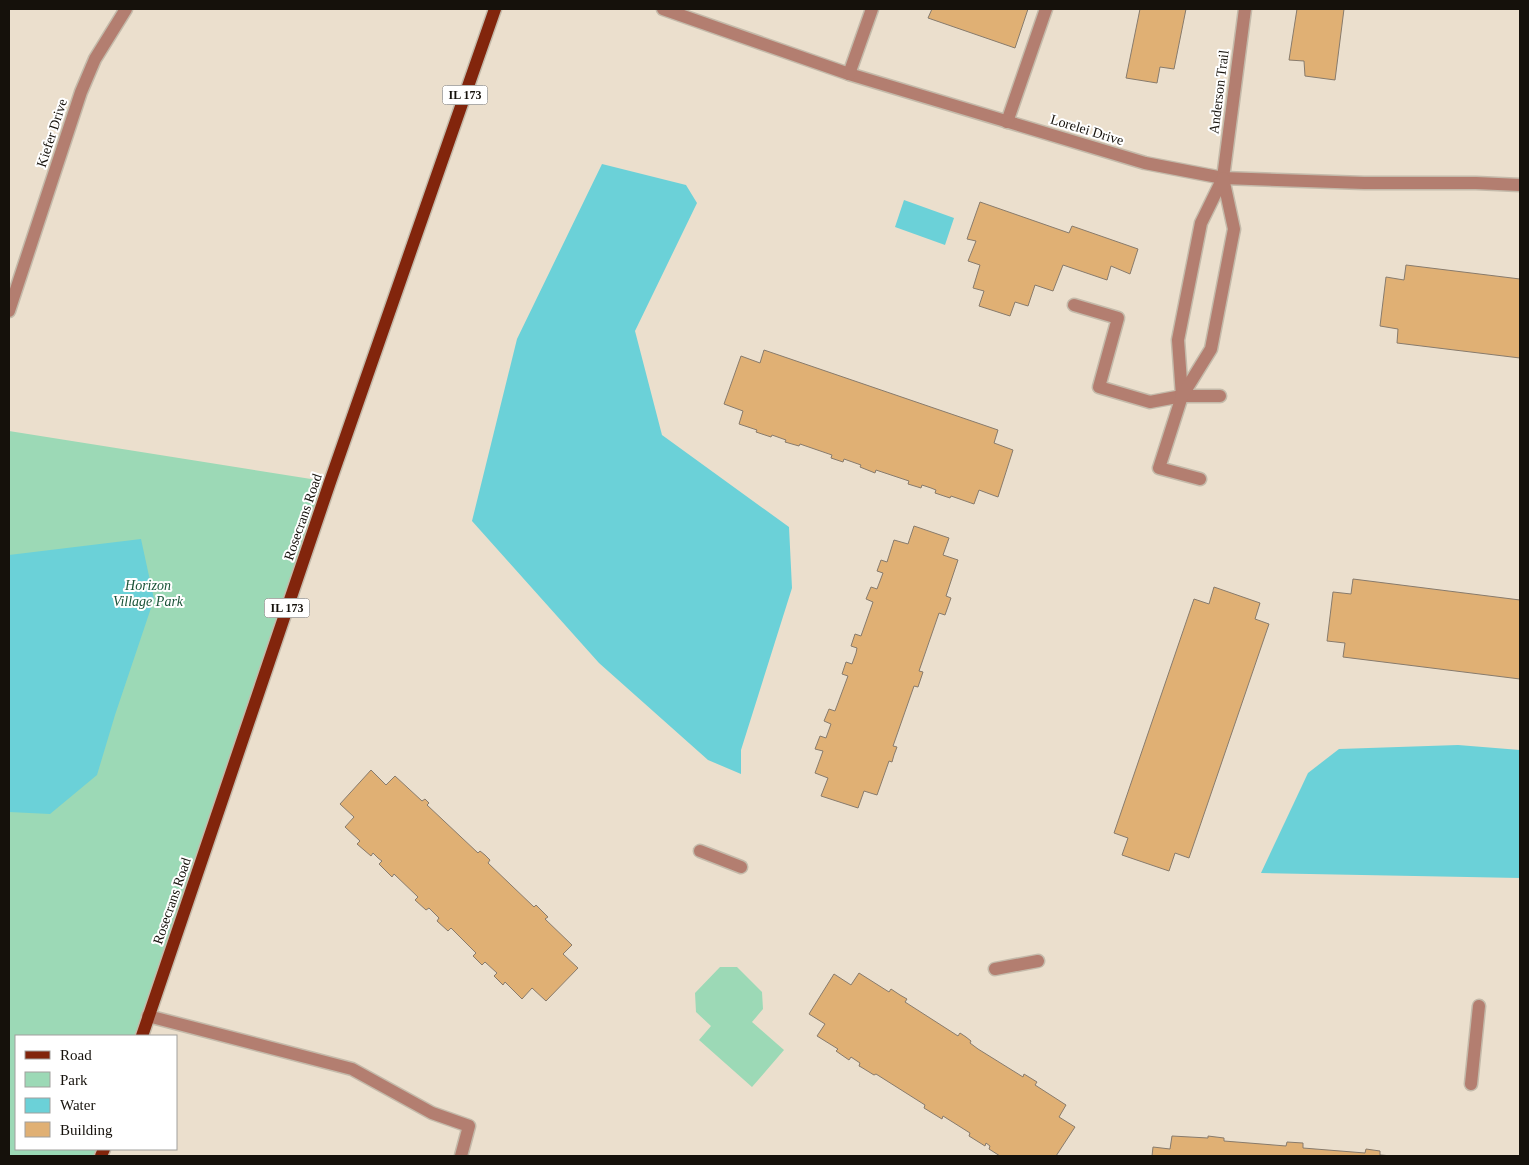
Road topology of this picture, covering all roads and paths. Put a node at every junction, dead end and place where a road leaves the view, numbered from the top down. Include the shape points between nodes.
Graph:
1 (126, 9) edge
2 (495, 9) edge
3 (663, 9) edge
4 (872, 9) edge
5 (1046, 9) edge
6 (1245, 9) edge
7 (849, 74) junction
8 (1007, 122) junction
9 (1223, 178) junction
10 (1520, 185) edge
11 (1074, 305) dead end
12 (9, 311) edge
13 (1182, 396) junction
14 (1220, 396) dead end
15 (1200, 479) dead end
16 (700, 851) dead end
17 (742, 867) dead end
18 (1038, 961) dead end
19 (995, 969) dead end
20 (1479, 1006) dead end
21 (148, 1016) junction
22 (142, 1035) edge
23 (1471, 1084) dead end
24 (461, 1156) edge

1 - 12 street, Kiefer Drive via 95,59 81,92
2 - 21 main road, Rosecrans Road / IL 173
3 - 7 street, Lorelei Drive
4 - 7 street
5 - 8 street
6 - 9 street, Anderson Trail
7 - 8 street, Lorelei Drive
8 - 9 street, Lorelei Drive via 1145,163
9 - 10 street, Lorelei Drive
9 - 13 street via 1201,222 1178,340
9 - 13 street via 1234,229 1212,349
11 - 13 street via 1118,318 1099,388 1150,402
13 - 14 street
13 - 15 street via 1159,468
16 - 17 street
18 - 19 street
20 - 23 street
21 - 22 main road, Rosecrans Road / IL 173
21 - 24 street via 352,1069 432,1112 468,1126

